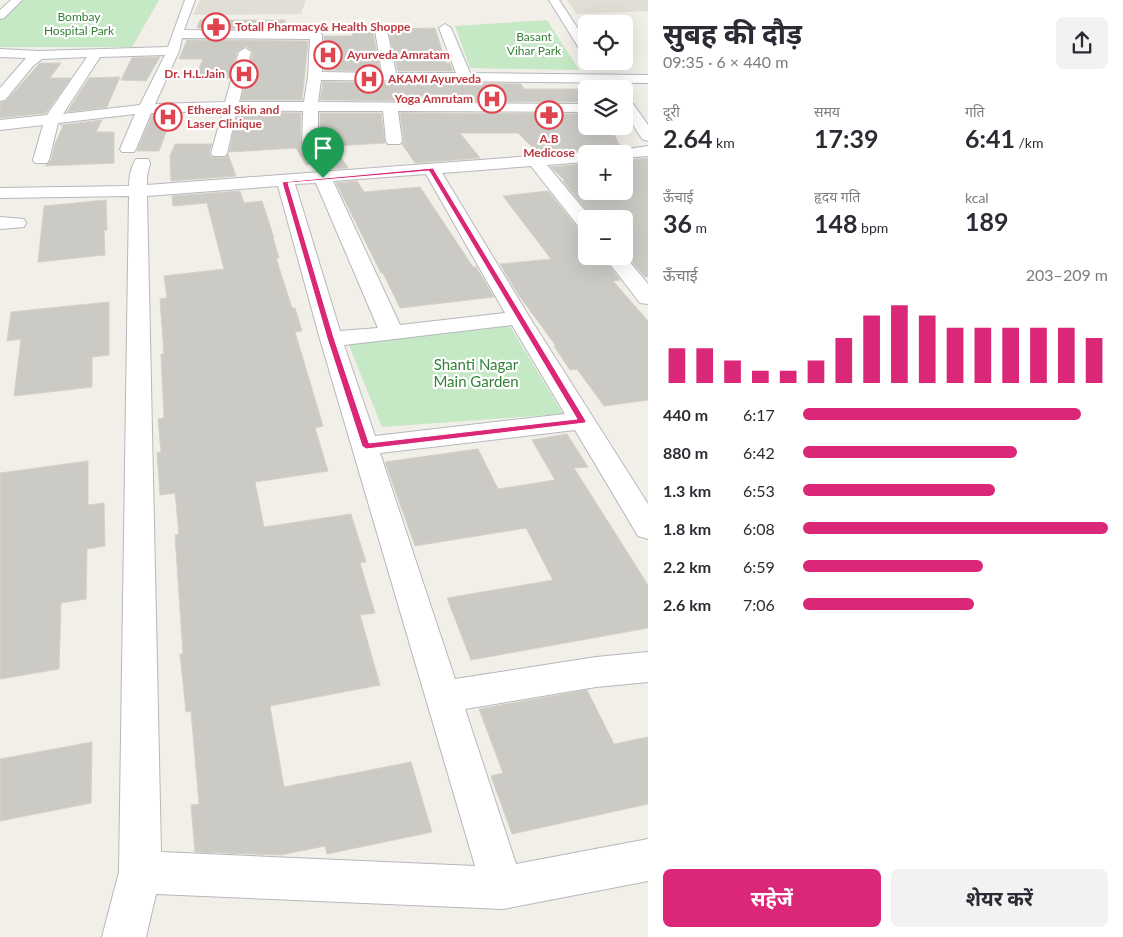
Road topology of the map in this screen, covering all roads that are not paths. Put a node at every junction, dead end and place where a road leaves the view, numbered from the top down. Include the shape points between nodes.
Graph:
1 (17, 0) edge
2 (190, 0) edge
3 (554, 0) edge
4 (0, 16) edge
5 (445, 28) dead end
6 (381, 30) dead end
7 (177, 34) junction
8 (578, 38) edge
9 (173, 51) junction
10 (97, 52) junction
11 (245, 52) dead end
12 (0, 54) edge
13 (39, 55) junction
14 (315, 76) junction
15 (390, 78) junction
16 (465, 78) junction
17 (648, 79) edge
18 (633, 81) edge
19 (578, 83) edge
20 (0, 97) edge
21 (230, 106) junction
22 (312, 107) junction
23 (390, 107) junction
24 (633, 107) edge
25 (578, 108) edge
26 (145, 109) junction
27 (648, 109) edge
28 (633, 116) edge
29 (52, 119) junction
30 (0, 125) edge
31 (648, 136) edge
32 (394, 141) dead end
33 (128, 149) dead end
34 (310, 149) dead end
35 (648, 151) edge
36 (219, 153) dead end
37 (633, 153) edge
38 (578, 158) edge
39 (41, 160) dead end
40 (536, 162) junction
41 (142, 163) dead end
42 (431, 169) junction
43 (323, 178) junction
44 (285, 182) junction
45 (139, 191) junction
46 (0, 193) edge
47 (578, 212) edge
48 (621, 265) edge
49 (648, 298) edge
50 (519, 318) junction
51 (392, 334) junction
52 (331, 338) junction
53 (582, 421) junction
54 (366, 446) junction
55 (648, 528) edge
56 (648, 667) edge
57 (444, 697) junction
58 (648, 860) edge
59 (140, 872) junction
60 (504, 888) junction
61 (124, 937) edge

1 - 4 street
2 - 7 street
3 - 8 street
5 - 16 street
6 - 15 street
7 - 9 street
7 - 14 street via 316,35
9 - 10 street
9 - 26 street
10 - 13 street
10 - 29 street
11 - 21 street
12 - 13 street
13 - 20 street via 28,63
14 - 15 street
14 - 22 street
15 - 16 street
16 - 19 street
17 - 18 street
21 - 22 street
21 - 26 street
21 - 36 street
22 - 23 street
22 - 34 street
23 - 25 street
23 - 32 street
24 - 27 street
26 - 29 street
26 - 33 street
28 - 31 street
29 - 30 street
29 - 39 street
35 - 37 street
38 - 40 street
40 - 42 street
40 - 47 street
41 - 45 street via 138,176
42 - 43 street
42 - 50 street
43 - 44 street
43 - 51 street
44 - 45 street
44 - 52 street
45 - 46 street
45 - 59 street
48 - 49 street
50 - 51 street
50 - 53 street
51 - 52 street
52 - 54 street
53 - 54 street
53 - 55 street
54 - 57 street
56 - 57 street via 596,672
57 - 60 street
58 - 60 street
59 - 60 street
59 - 61 street

